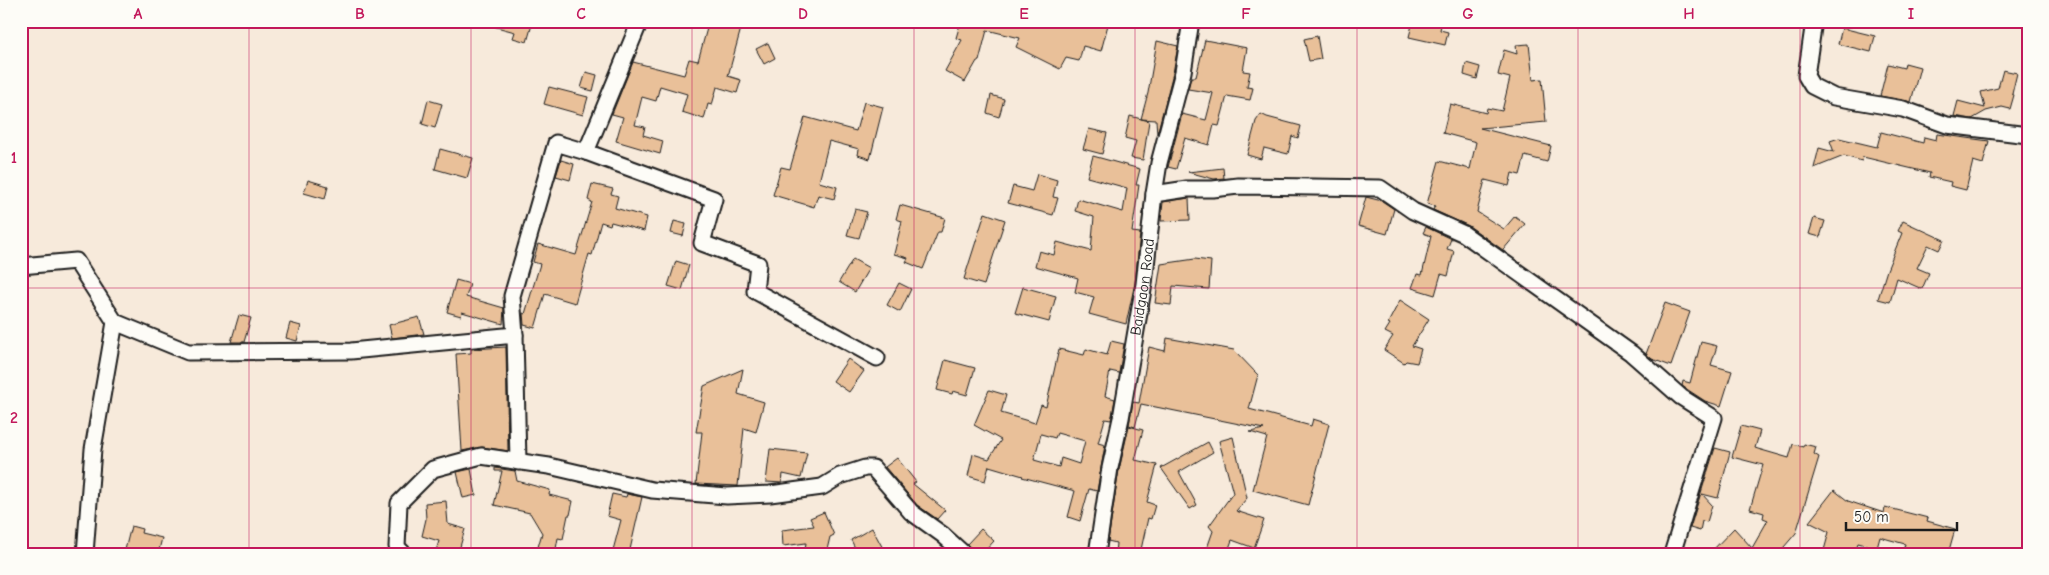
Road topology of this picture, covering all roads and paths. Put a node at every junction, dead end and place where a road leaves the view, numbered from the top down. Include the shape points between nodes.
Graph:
1 (640, 21) edge
2 (1191, 21) edge
3 (1814, 21) edge
4 (2028, 135) edge
5 (586, 152) junction
6 (1154, 194) junction
7 (21, 266) edge
8 (115, 322) junction
9 (516, 335) junction
10 (877, 358) dead end
11 (518, 462) junction
12 (85, 554) edge
13 (404, 554) edge
14 (964, 554) edge
15 (1096, 554) edge
16 (1672, 554) edge

1 - 5 street
2 - 6 street, Baidgaon Road via 1183,72
3 - 4 street via 1806,76 1812,86 1834,97 1903,109 1947,125
5 - 9 street via 556,143 512,296
5 - 10 street via 714,199 702,243 758,264 755,292
6 - 15 street, Baidgaon Road via 1144,284
6 - 16 street via 1238,186 1380,188 1413,211 1464,234 1631,353 1681,397 1714,418
7 - 8 street via 76,261
8 - 9 street via 188,352 351,352
8 - 12 street via 93,449
9 - 11 street
11 - 13 street via 481,456 433,469 399,503 397,547
11 - 14 street via 652,490 727,496 822,488 840,476 873,468 911,512

